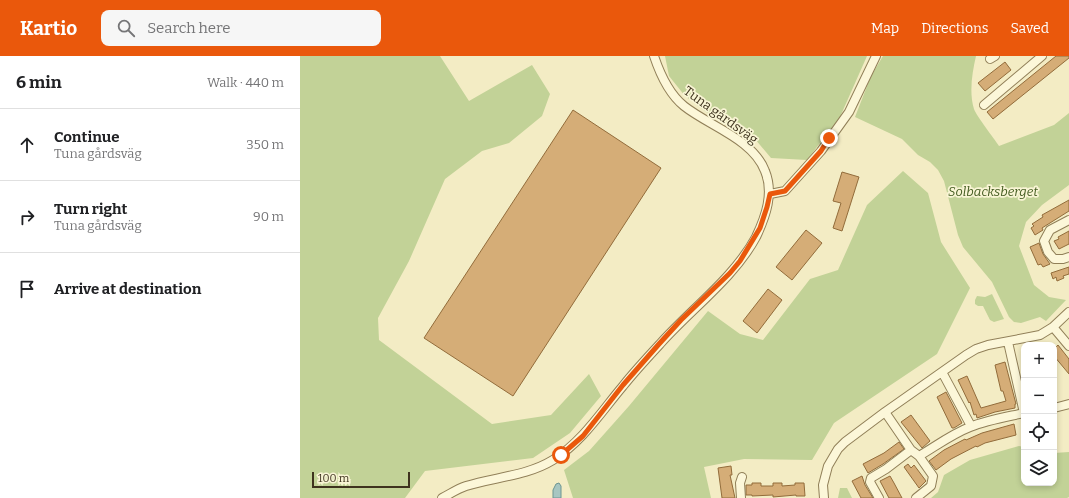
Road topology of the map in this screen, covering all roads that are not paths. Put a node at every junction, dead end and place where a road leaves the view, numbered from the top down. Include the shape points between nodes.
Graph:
1 (654, 56) edge
2 (876, 56) edge
3 (1042, 56) edge
4 (984, 105) dead end
5 (770, 194) junction
6 (1069, 220) edge
7 (1069, 257) edge
8 (1069, 312) edge
9 (1053, 327) junction
10 (1008, 342) junction
11 (1069, 346) edge
12 (942, 372) junction
13 (1021, 400) edge
14 (1069, 404) edge
15 (1057, 407) edge
16 (885, 412) junction
17 (1021, 414) edge
18 (971, 426) junction
19 (911, 450) junction
20 (919, 456) junction
21 (742, 477) dead end
22 (442, 498) edge
23 (741, 498) edge
24 (824, 498) edge
25 (878, 498) edge
26 (916, 498) edge

1 - 5 street, Tuna gårdsväg via 665,83 683,105 755,154 765,170
2 - 5 street via 849,112 821,151 785,191
3 - 4 street
5 - 22 street, Tuna gårdsväg via 760,228 740,261 659,344 583,436 552,461 532,470 466,486
6 - 7 street via 1050,230 1044,241 1054,259 1063,260
8 - 9 street
9 - 10 street via 1040,335
9 - 11 street
10 - 12 street via 976,349
10 - 13 street
12 - 16 street
12 - 18 street
14 - 15 street
16 - 19 street
16 - 24 street via 838,449 825,475
17 - 18 street
18 - 20 street
19 - 20 street
19 - 25 street via 871,478 870,482
20 - 26 street via 933,479 931,486
21 - 23 street

